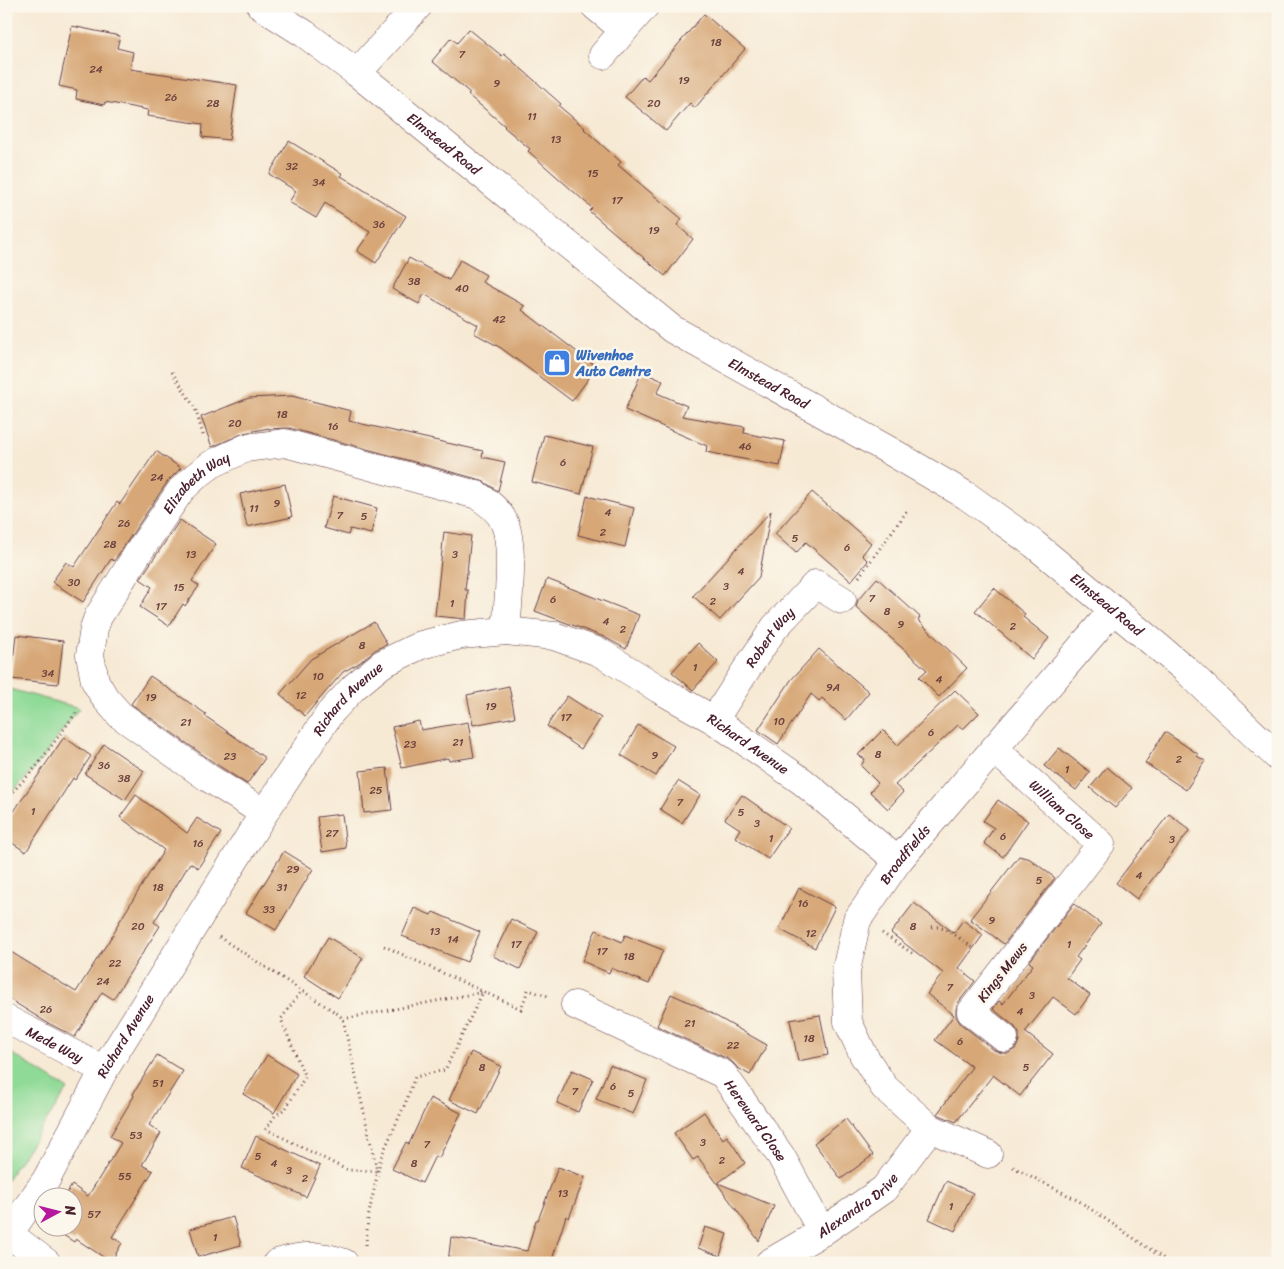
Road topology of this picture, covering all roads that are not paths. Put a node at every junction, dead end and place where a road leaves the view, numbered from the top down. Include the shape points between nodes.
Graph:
1 (261, 6) edge
2 (418, 6) edge
3 (595, 6) edge
4 (645, 6) edge
5 (624, 30) junction
6 (603, 55) dead end
7 (357, 73) junction
8 (842, 600) road end
9 (1113, 610) junction
10 (506, 631) junction
11 (714, 720) junction
12 (994, 749) junction
13 (1278, 757) edge
14 (264, 813) junction
15 (898, 861) junction
16 (1058, 899) joint
17 (575, 1005) road end
18 (6, 1019) edge
19 (1004, 1038) dead end
20 (104, 1070) junction
21 (930, 1128) junction
22 (988, 1154) road end
23 (822, 1232) junction
24 (8, 1236) edge
25 (354, 1258) edge
26 (47, 1263) edge
27 (277, 1263) edge
28 (769, 1263) edge

1 - 7 street, Elmstead Road
2 - 7 street
3 - 5 street
4 - 5 street
5 - 6 street
7 - 9 street, Elmstead Road via 672,329 967,496 1042,550
8 - 11 street, Robert Way via 816,584 775,627
9 - 12 street, Broadfields
9 - 13 street, Elmstead Road via 1185,668
10 - 11 street, Richard Avenue via 554,636 599,652
10 - 14 street, Richard Avenue via 461,635 421,646 382,664 330,713
10 - 14 street, Elizabeth Way via 510,539 504,521 477,495 285,444 246,448 212,464 196,476 181,490 138,552 98,618 90,655 95,681 120,715
11 - 15 street, Richard Avenue via 802,781
12 - 15 street, Broadfields
12 - 16 street, William Close via 1101,844
14 - 20 street, Richard Avenue
15 - 21 street, Broadfields via 857,920 846,971 848,1022 884,1087
16 - 19 street, Kings Mews via 971,1012
17 - 23 street, Hereward Close via 724,1074 781,1156
18 - 20 street, Mede Way
20 - 24 street, Richard Avenue via 46,1180
21 - 22 street, Broadfields
21 - 23 street, Alexandra Drive via 884,1189
23 - 28 street, Alexandra Drive
24 - 26 street
25 - 27 street via 314,1255

